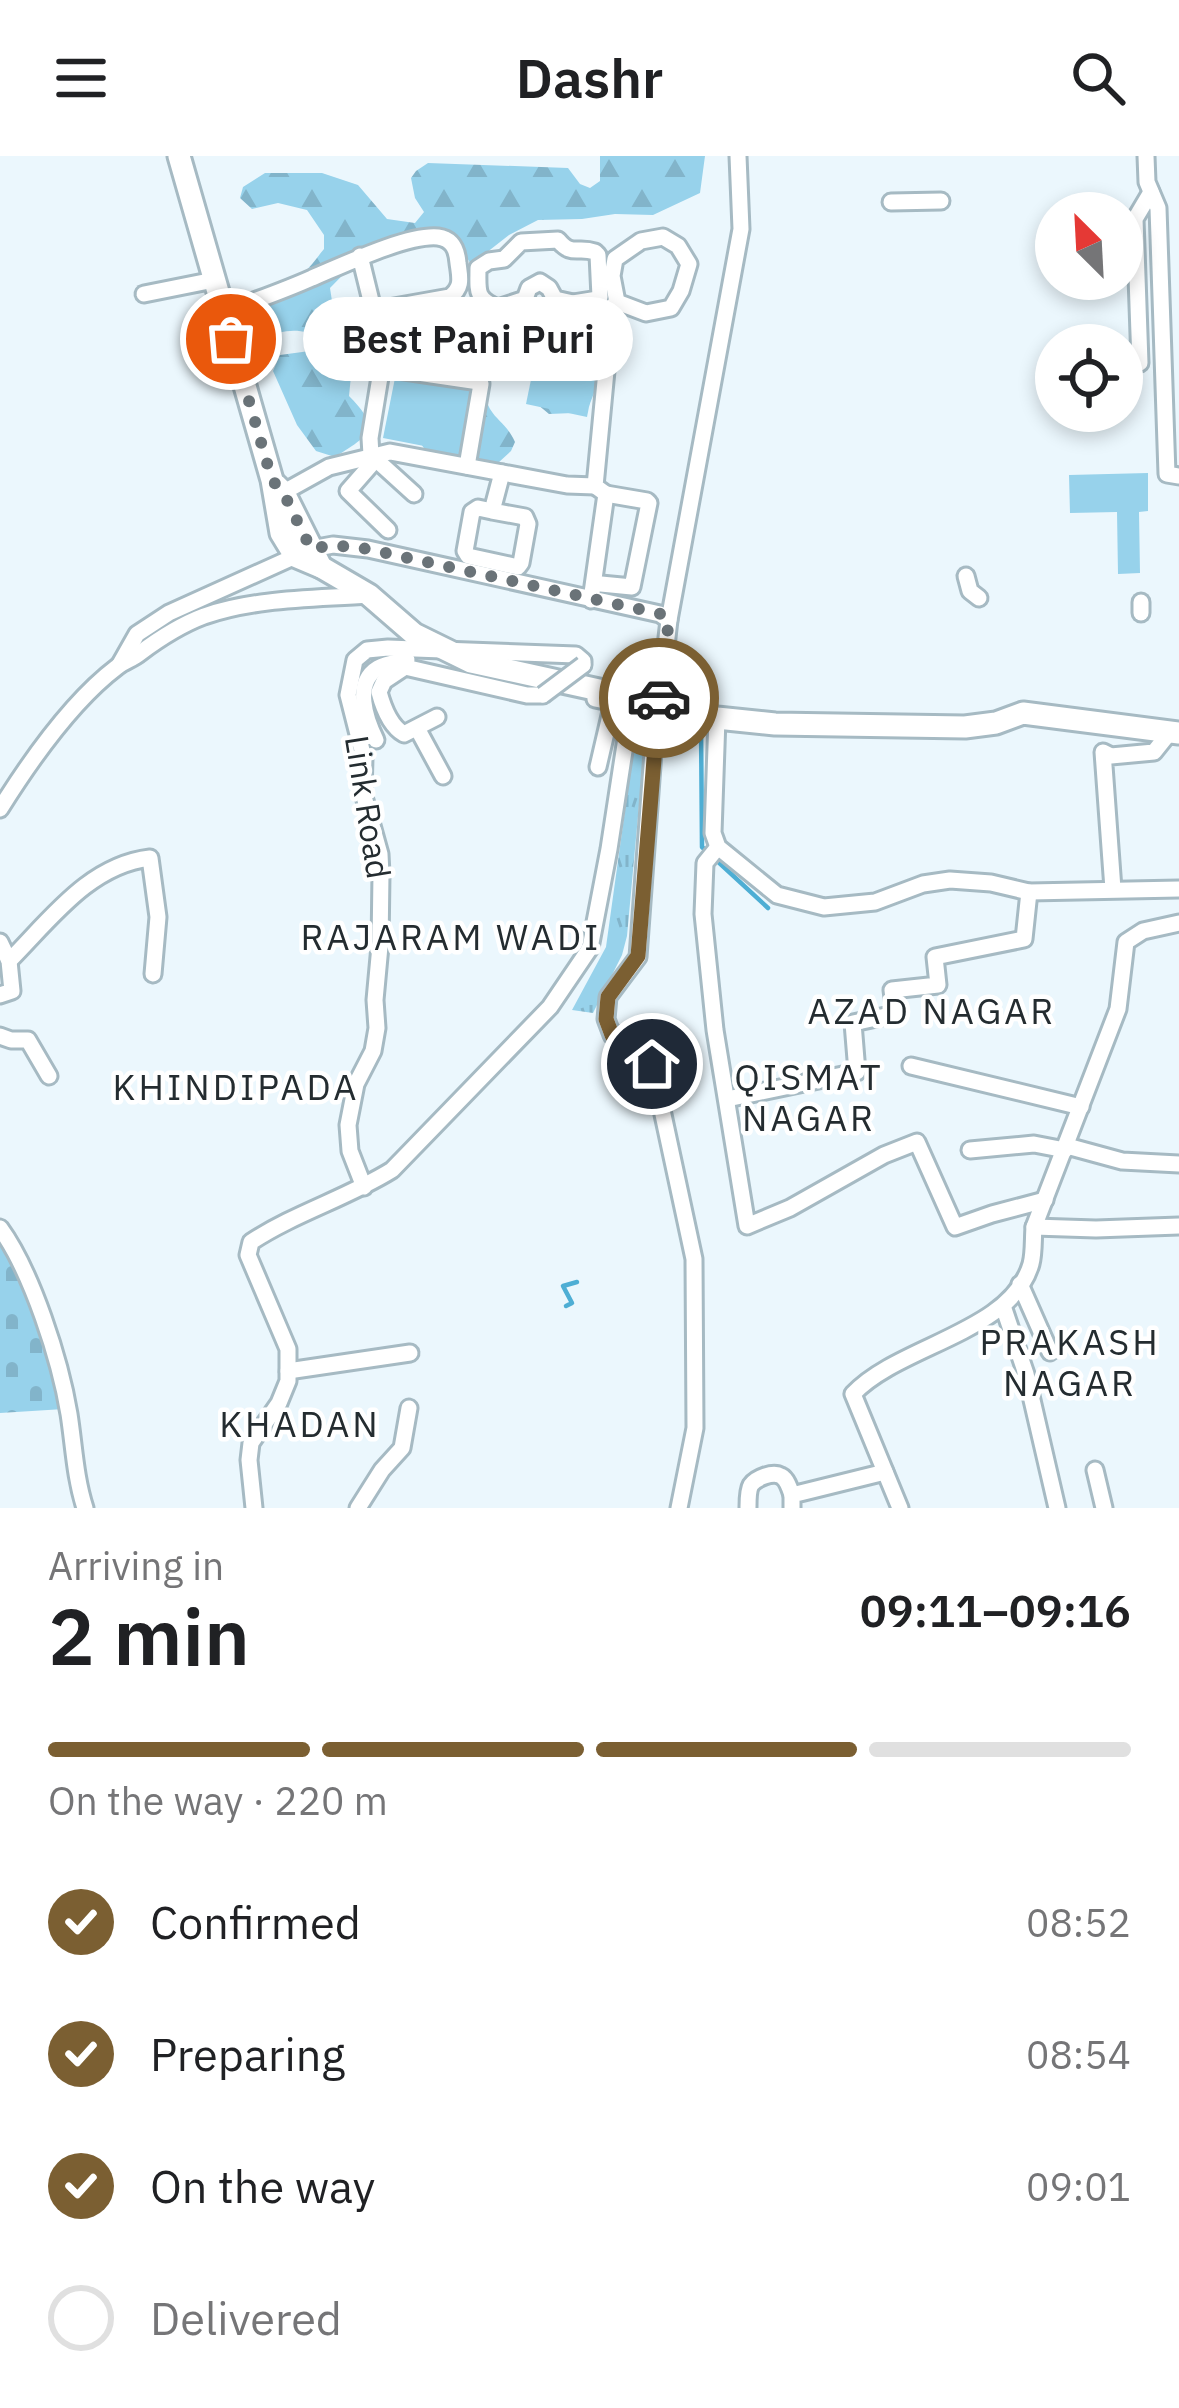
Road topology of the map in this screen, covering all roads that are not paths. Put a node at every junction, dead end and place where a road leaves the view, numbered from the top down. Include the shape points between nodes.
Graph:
1 (179, 156) edge
2 (738, 156) edge
3 (1146, 156) edge
4 (1151, 192) junction
5 (941, 201) dead end
6 (891, 202) dead end
7 (360, 256) junction
8 (214, 280) junction
9 (143, 294) dead end
10 (617, 302) junction
11 (573, 303) junction
12 (224, 312) junction
13 (495, 318) junction
14 (588, 322) junction
15 (1138, 324) edge
16 (373, 457) junction
17 (467, 466) junction
18 (502, 472) junction
19 (1179, 476) edge
20 (277, 490) junction
21 (600, 490) junction
22 (414, 494) dead end
23 (492, 511) junction
24 (388, 530) dead end
25 (309, 557) junction
26 (966, 576) dead end
27 (601, 584) dead end
28 (369, 595) junction
29 (979, 598) dead end
30 (590, 600) junction
31 (669, 620) junction
32 (414, 650) junction
33 (447, 651) junction
34 (120, 664) junction
35 (645, 704) junction
36 (689, 710) tunnel mouth
37 (437, 717) dead end
38 (609, 717) junction
39 (717, 718) junction
40 (417, 728) junction
41 (1174, 732) edge
42 (376, 740) dead end
43 (598, 767) dead end
44 (443, 776) dead end
45 (0, 809) edge
46 (712, 854) junction
47 (1113, 889) junction
48 (1179, 889) edge
49 (1029, 892) junction
50 (1179, 923) edge
51 (0, 942) edge
52 (9, 961) junction
53 (153, 974) dead end
54 (0, 995) edge
55 (0, 1036) edge
56 (911, 1066) dead end
57 (49, 1076) dead end
58 (727, 1099) junction
59 (1081, 1106) junction
60 (1066, 1148) junction
61 (970, 1150) dead end
62 (1179, 1164) edge
63 (364, 1187) junction
64 (1045, 1200) junction
65 (1179, 1226) edge
66 (1034, 1227) junction
67 (0, 1228) edge
68 (1020, 1284) junction
69 (1003, 1306) junction
70 (1050, 1352) dead end
71 (410, 1353) dead end
72 (288, 1370) junction
73 (409, 1408) dead end
74 (1095, 1470) dead end
75 (885, 1472) junction
76 (792, 1502) edge
77 (748, 1507) edge
78 (86, 1508) edge
79 (254, 1508) edge
80 (358, 1508) edge
81 (680, 1508) edge
82 (900, 1508) edge
83 (1057, 1508) edge
84 (1104, 1508) edge

1 - 8 street
2 - 31 street via 741,229
3 - 4 street
4 - 15 street via 1135,219
4 - 19 street via 1158,208 1166,465 1167,474
5 - 6 street
7 - 7 street via 441,238 457,249 461,283 450,297 377,310
7 - 12 street
8 - 9 street
8 - 12 street
10 - 10 street via 615,259 641,241 663,237 678,246 688,264 671,308 646,314
10 - 14 street
11 - 13 street via 540,282
11 - 13 street via 600,297 596,252 569,250 558,240 520,242 504,260 478,268 481,298
11 - 14 street
12 - 20 street
13 - 14 street
14 - 21 street via 606,342
16 - 17 street via 390,452
16 - 17 street via 384,368 481,384
16 - 20 street
16 - 22 street
16 - 24 street via 348,491
17 - 18 street
18 - 21 street
18 - 23 street
20 - 25 street via 281,533
21 - 27 street via 649,503 632,587
21 - 30 street
23 - 23 street via 472,512 466,554 518,567 527,521
25 - 28 street
25 - 30 street via 333,545 368,549
25 - 34 street via 169,614 137,634
26 - 29 street
28 - 33 street
28 - 34 street via 275,600 205,616
30 - 31 street
31 - 35 street
32 - 33 street, Link Road
32 - 42 street via 414,658 369,677 364,716
32 - 63 street, Link Road via 366,651 348,695 381,874 377,1028 348,1125
33 - 35 street
33 - 38 street via 444,668 607,701
33 - 40 street, Link Road, bridge via 576,655 583,665 543,694 527,695 405,667 379,692 399,732
34 - 45 street via 80,702
35 - 38 street
35 - 63 street via 590,948 550,1006 419,1144
35 - 81 street via 638,956 608,997 606,1019 612,1035 647,1040 694,1258 695,1428
36 - 39 street
37 - 40 street
38 - 43 street
39 - 41 street via 965,727 1023,713
39 - 46 street
40 - 44 street
41 - 47 street via 1154,752 1103,752
46 - 49 street via 777,896 824,907 950,880
46 - 58 street via 703,914
47 - 48 street
47 - 49 street
49 - 58 street via 1024,939 935,956 938,985 892,990 895,1014 854,1023 857,1072
50 - 59 street via 1126,942 1118,1009
51 - 52 street
52 - 53 street via 90,880 150,858 158,917
52 - 54 street via 12,991
55 - 57 street via 28,1040
56 - 59 street
58 - 64 street via 747,1226 917,1142 955,1227
59 - 60 street
60 - 61 street
60 - 62 street
60 - 64 street
63 - 72 street via 251,1242 248,1255 289,1349
64 - 66 street
65 - 66 street
66 - 68 street via 1031,1265
67 - 78 street via 24,1269 62,1382
68 - 69 street
68 - 70 street
69 - 75 street via 877,1373 854,1394
69 - 83 street
71 - 72 street
72 - 79 street via 279,1402 251,1443
73 - 80 street via 402,1448
74 - 84 street
75 - 76 street
75 - 82 street
76 - 77 street via 787,1481 771,1474 752,1483

